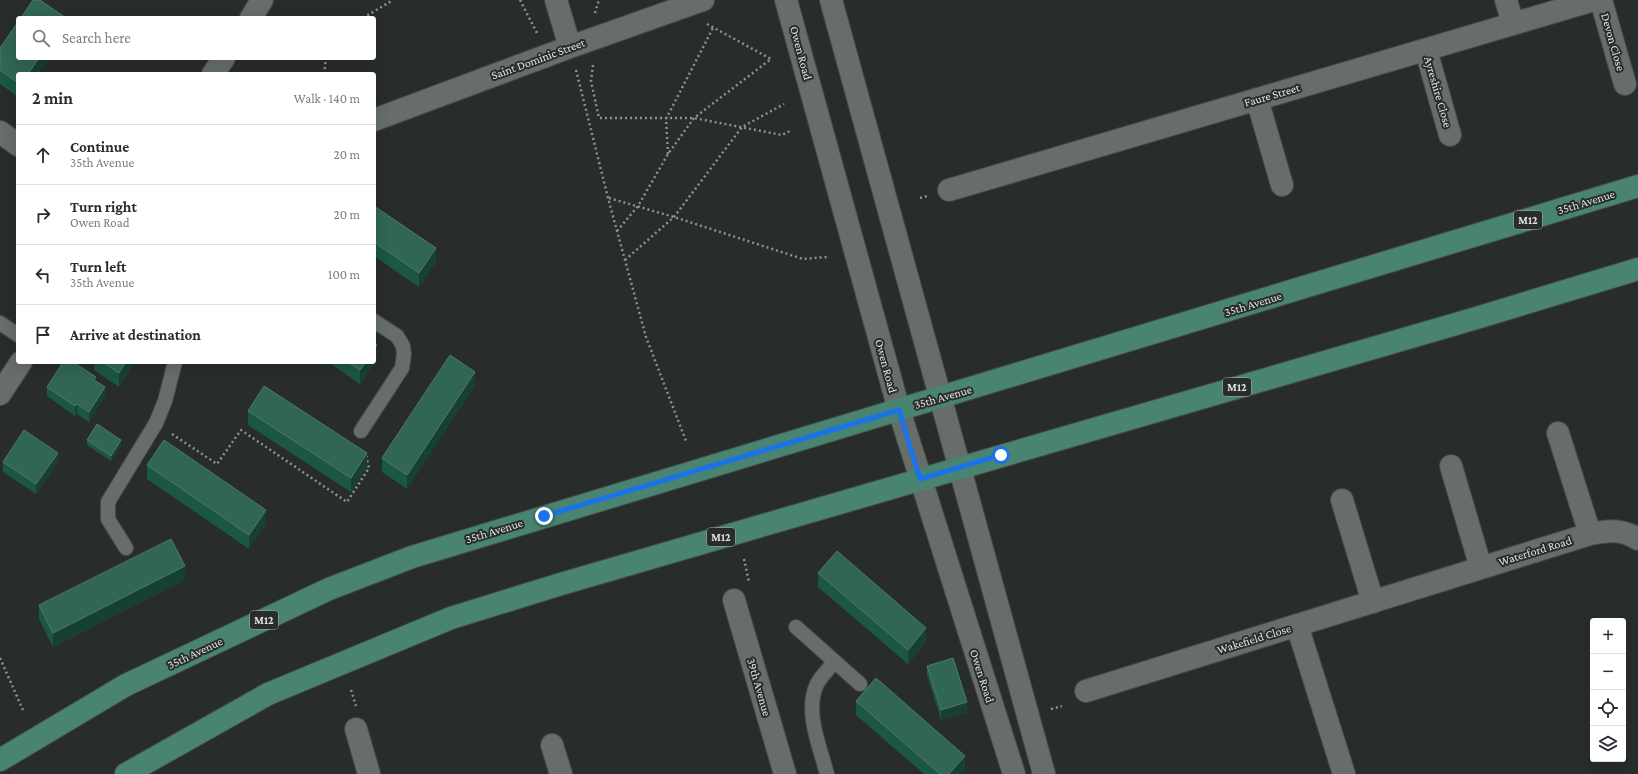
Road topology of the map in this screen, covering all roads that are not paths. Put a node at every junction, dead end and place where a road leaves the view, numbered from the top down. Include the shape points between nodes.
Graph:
1 (262, 0) edge
2 (556, 0) edge
3 (704, 0) edge
4 (786, 0) edge
5 (831, 0) edge
6 (1506, 0) edge
7 (1594, 0) edge
8 (1601, 0) edge
9 (252, 16) edge
10 (1513, 24) junction
11 (570, 47) junction
12 (1426, 50) junction
13 (223, 60) edge
14 (214, 72) edge
15 (1625, 84) dead end
16 (1257, 99) junction
17 (376, 119) edge
18 (0, 132) edge
19 (1450, 135) dead end
20 (16, 143) edge
21 (1282, 185) dead end
22 (1638, 186) edge
23 (949, 190) dead end
24 (1638, 269) edge
25 (376, 322) edge
26 (0, 324) edge
27 (16, 333) edge
28 (19, 364) edge
29 (174, 364) edge
30 (0, 394) edge
31 (941, 398) junction
32 (899, 410) junction
33 (361, 431) dead end
34 (1558, 433) dead end
35 (1451, 466) dead end
36 (961, 468) junction
37 (920, 479) junction
38 (1342, 500) dead end
39 (1590, 534) junction
40 (1638, 539) edge
41 (126, 548) dead end
42 (1481, 568) junction
43 (734, 600) dead end
44 (1373, 602) junction
45 (1297, 625) junction
46 (796, 627) dead end
47 (834, 662) junction
48 (860, 684) dead end
49 (1086, 691) dead end
50 (356, 729) dead end
51 (552, 745) dead end
52 (0, 760) edge
53 (126, 774) edge
54 (369, 774) edge
55 (561, 774) edge
56 (785, 774) edge
57 (827, 774) edge
58 (1014, 774) edge
59 (1044, 774) edge
60 (1344, 774) edge

1 - 9 street
2 - 11 street
3 - 11 street, Saint Dominic Street
4 - 32 street, Owen Road
5 - 31 street
6 - 10 street
7 - 10 street, Faure Street
8 - 15 street, Devon Close
10 - 12 street, Faure Street
11 - 17 street, Saint Dominic Street
12 - 16 street, Faure Street
12 - 19 street, Ayreshire Close
13 - 14 street
16 - 21 street
16 - 23 street, Faure Street
18 - 20 street
22 - 31 main road, 35th Avenue / M12
24 - 36 main road, M12
25 - 33 lane via 396,336 403,346 404,354 402,368
26 - 27 lane
28 - 30 street
29 - 41 lane via 156,423 108,502 108,519
31 - 32 main road, 35th Avenue / M12
31 - 36 street
32 - 37 street, Owen Road
32 - 52 main road, 35th Avenue / M12 via 420,555 329,589 126,685
34 - 39 street
35 - 42 street
36 - 37 main road, M12
36 - 59 street
37 - 53 main road, M12 via 451,618 268,694
37 - 58 street, Owen Road
38 - 44 street
39 - 40 street, Waterford Road via 1610,530 1621,531
39 - 42 street, Waterford Road
42 - 44 street, Waterford Road
43 - 56 street, 39th Avenue
44 - 45 street, Waterford Road
45 - 49 street, Wakefield Close
45 - 60 street, Wakefield Close
46 - 47 lane
47 - 48 lane
47 - 57 lane via 817,683 812,705 816,735
50 - 54 street
51 - 55 street

